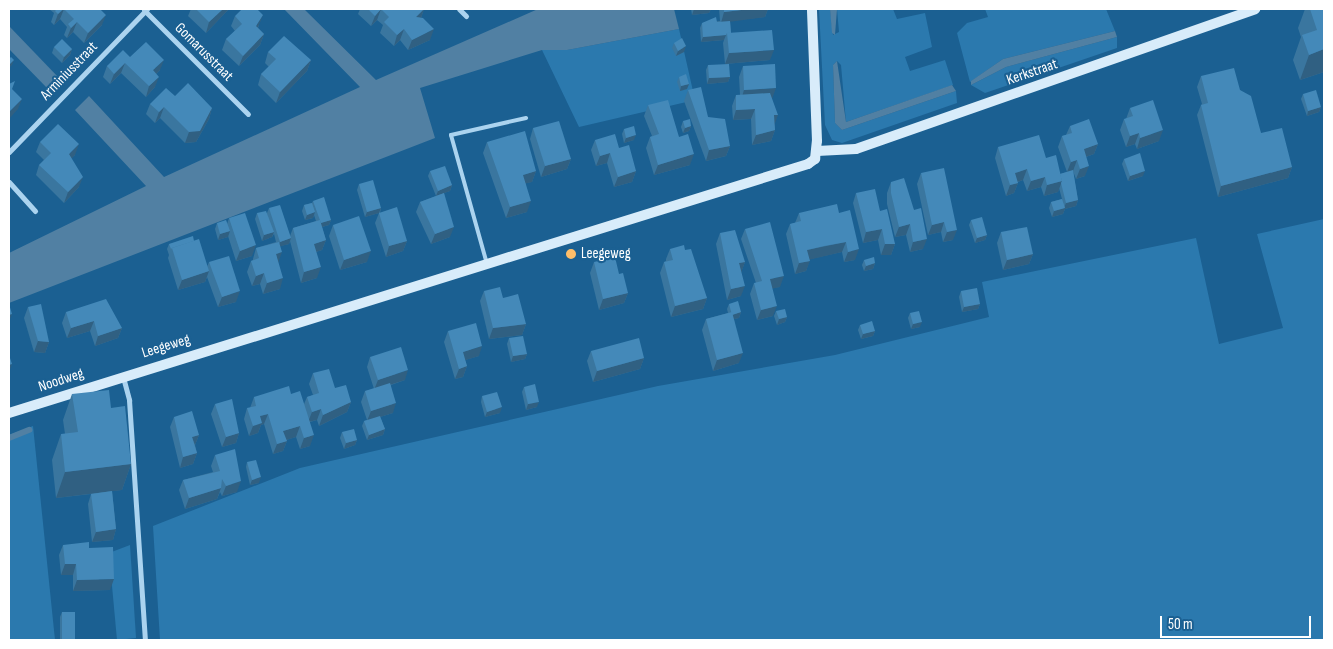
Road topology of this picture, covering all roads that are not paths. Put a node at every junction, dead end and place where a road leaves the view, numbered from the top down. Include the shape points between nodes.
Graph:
1 (145, 9) edge
2 (459, 9) edge
3 (812, 9) edge
4 (1255, 9) edge
5 (466, 16) dead end
6 (248, 114) dead end
7 (526, 118) dead end
8 (817, 151) junction
9 (9, 152) edge
10 (9, 182) edge
11 (35, 211) dead end
12 (487, 264) junction
13 (122, 376) junction
14 (9, 413) edge
15 (146, 640) edge

1 - 6 street, Gomarusstraat
1 - 9 street, Arminiusstraat
2 - 5 street
3 - 8 main road
4 - 8 main road, Kerkstraat via 856,149
7 - 12 lane via 451,135
8 - 12 main road, Leegeweg via 814,159 795,169
10 - 11 street
12 - 13 main road, Leegeweg
13 - 14 main road, Noodweg
13 - 15 street via 129,400

